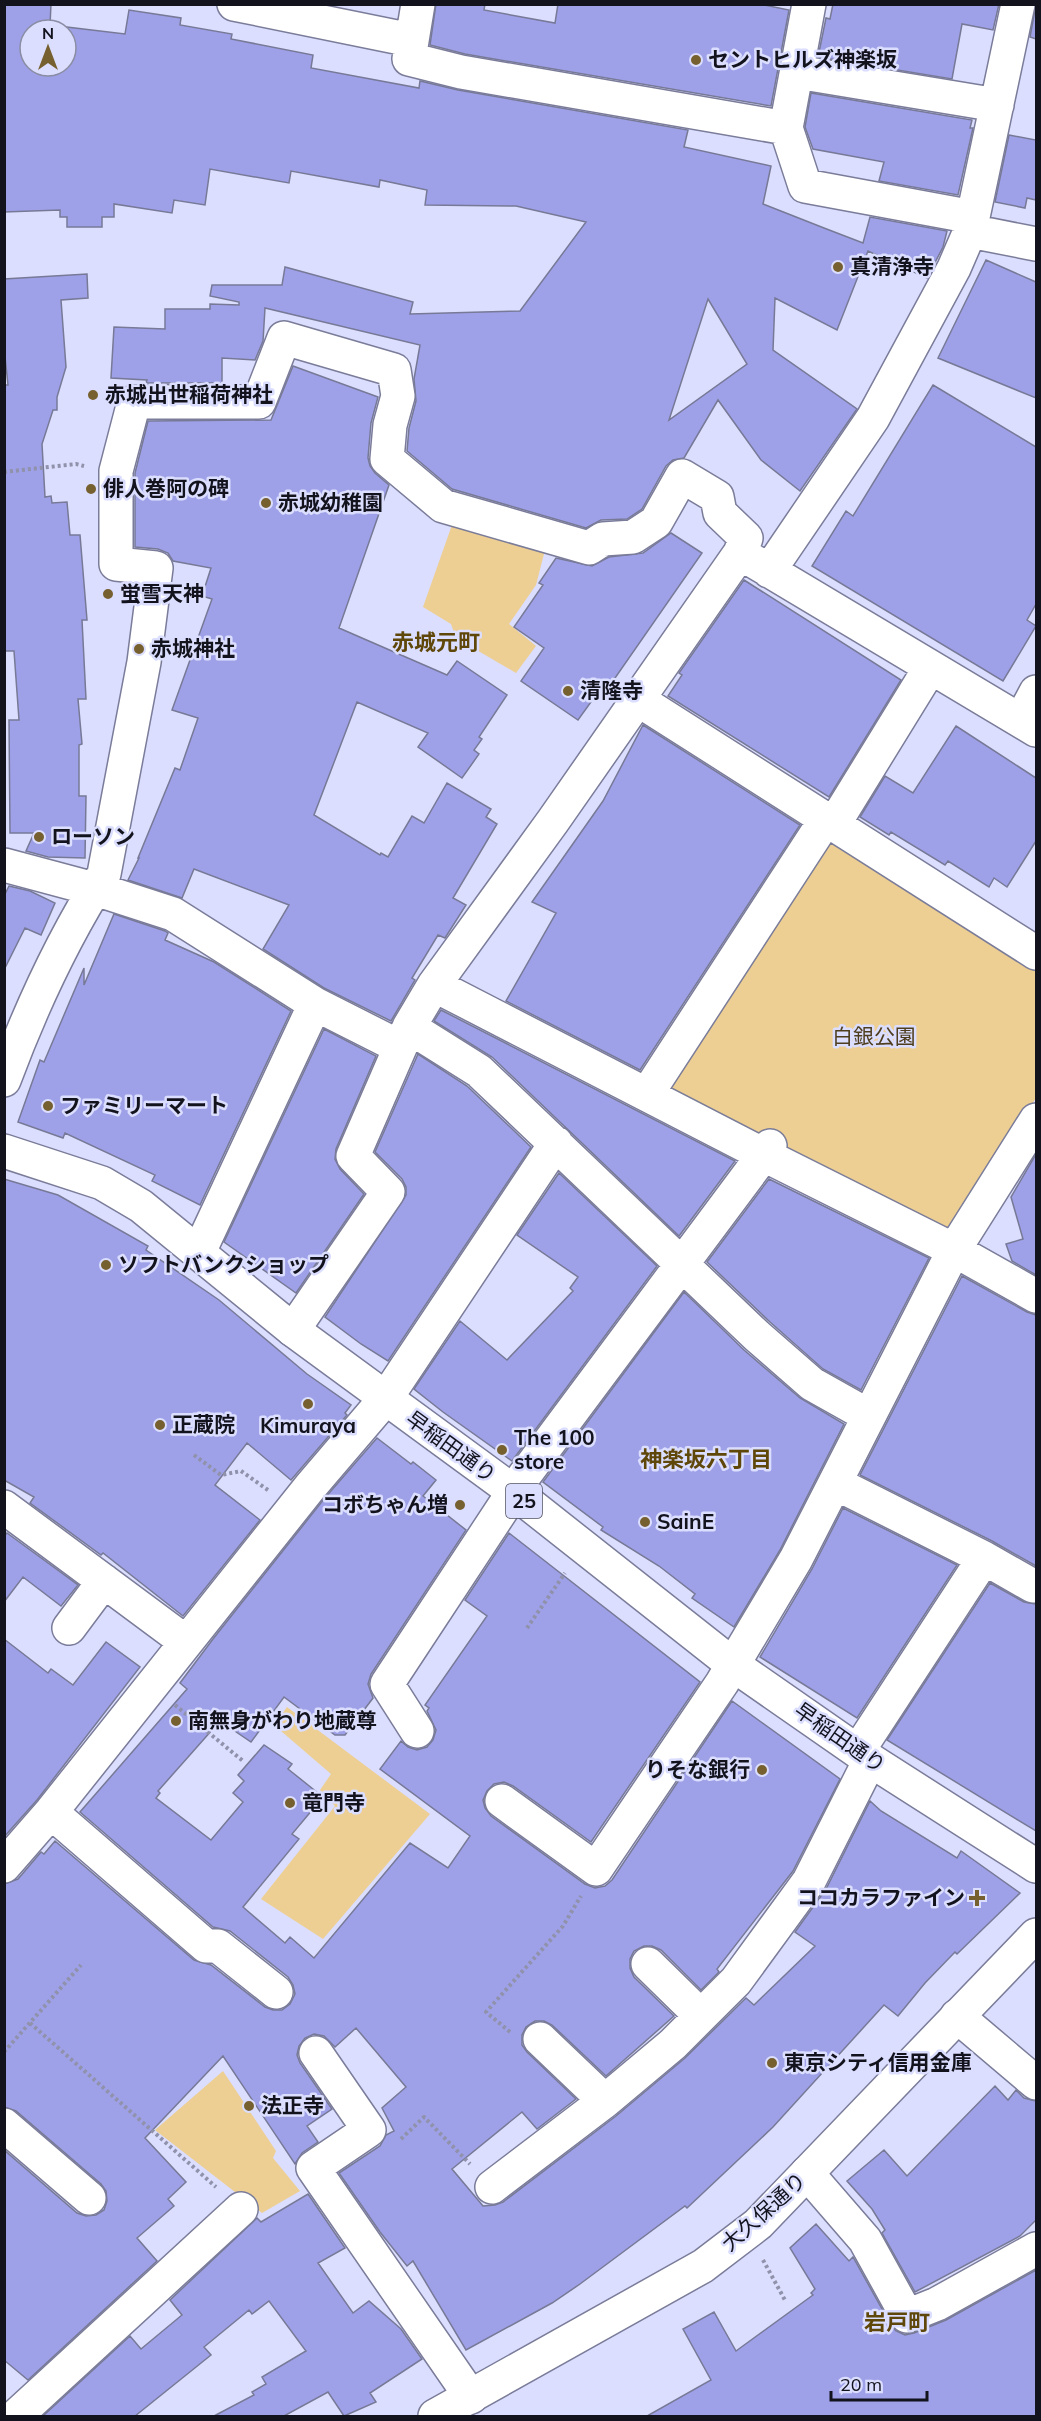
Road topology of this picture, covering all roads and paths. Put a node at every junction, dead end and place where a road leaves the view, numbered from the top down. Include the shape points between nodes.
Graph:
1 (234, 4) edge
2 (418, 4) edge
3 (809, 4) edge
4 (1018, 4) edge
5 (411, 40) junction
6 (797, 72) junction
7 (997, 105) junction
8 (786, 128) junction
9 (972, 224) junction
10 (1036, 244) edge
11 (116, 471) junction
12 (4, 472) edge
13 (740, 553) junction
14 (769, 571) junction
15 (930, 668) junction
16 (1036, 692) edge
17 (637, 699) junction
18 (1029, 725) edge
19 (830, 822) junction
20 (4, 865) edge
21 (95, 889) junction
22 (1036, 953) edge
23 (435, 985) junction
24 (315, 1004) junction
25 (404, 1037) junction
26 (4, 1080) edge
27 (646, 1094) junction
28 (1036, 1120) edge
29 (556, 1143) junction
30 (767, 1150) junction
31 (4, 1152) edge
32 (954, 1250) junction
33 (199, 1252) junction
34 (682, 1264) junction
35 (1031, 1284) edge
36 (293, 1330) junction
37 (386, 1398) junction
38 (869, 1416) junction
39 (194, 1455) dead end
40 (835, 1483) junction
41 (514, 1492) junction
42 (4, 1507) edge
43 (294, 1508) junction
44 (580, 1546) junction
45 (984, 1558) junction
46 (104, 1581) junction
47 (1033, 1586) dead end
48 (69, 1628) dead end
49 (527, 1628) dead end
50 (186, 1642) junction
51 (732, 1664) junction
52 (152, 1686) junction
53 (417, 1731) dead end
54 (864, 1756) junction
55 (243, 1761) dead end
56 (502, 1801) dead end
57 (51, 1812) junction
58 (4, 1866) edge
59 (1036, 1866) edge
60 (596, 1869) junction
61 (1036, 1935) edge
62 (648, 1964) dead end
63 (81, 1965) dead end
64 (276, 1992) dead end
65 (701, 2016) junction
66 (957, 2016) junction
67 (30, 2023) junction
68 (540, 2039) joint
69 (4, 2052) edge
70 (316, 2053) dead end
71 (1036, 2083) edge
72 (605, 2101) junction
73 (4, 2125) edge
74 (369, 2130) junction
75 (807, 2173) junction
76 (492, 2187) joint
77 (89, 2198) dead end
78 (241, 2209) joint
79 (1036, 2249) edge
80 (762, 2258) dead end
81 (786, 2302) dead end
82 (471, 2397) junction
83 (4, 2402) edge
84 (16, 2416) edge
85 (435, 2416) edge

1 - 5 street
2 - 5 street
3 - 6 street
4 - 7 street
5 - 8 street via 409,59 461,72
6 - 7 street
6 - 8 street
7 - 9 street
8 - 9 street via 805,186
9 - 10 street
9 - 14 street via 948,278 873,418
11 - 12 path via 76,464
11 - 13 street via 134,402 259,402 284,338 394,370 398,396 387,459 443,506 589,548 603,539 633,537 656,522 682,476 717,496 720,513 746,538
11 - 21 street via 116,564 156,568 144,662 111,839 104,874
13 - 14 street
13 - 17 street
14 - 15 street
15 - 18 street
15 - 19 street
16 - 18 street
17 - 19 street
17 - 23 street
19 - 22 street
19 - 27 street
20 - 21 street
21 - 24 street via 173,914
21 - 26 street via 26,1022
23 - 25 street
23 - 27 street
24 - 25 street
24 - 33 street
25 - 29 street via 479,1071
25 - 36 street via 353,1156 388,1192
27 - 30 street
28 - 32 street
29 - 34 street
29 - 37 street
30 - 32 street
30 - 34 street
31 - 33 street, 早稲田通り / 25 via 102,1183 141,1206
32 - 35 street
32 - 38 street
33 - 36 street, 早稲田通り / 25
34 - 38 street via 812,1384
34 - 41 street
36 - 37 street, 早稲田通り / 25
37 - 41 street, 早稲田通り / 25
37 - 43 street
38 - 40 street
39 - 43 path via 221,1475 241,1471
40 - 45 street
40 - 51 street via 796,1559
41 - 44 street, 早稲田通り / 25
41 - 53 street via 387,1684
42 - 46 street
43 - 50 street
44 - 49 path
44 - 51 street, 早稲田通り / 25
45 - 47 street
45 - 54 street
46 - 48 street
46 - 50 street
50 - 52 street
51 - 54 street, 早稲田通り / 25
51 - 60 street
52 - 55 path
52 - 57 street
54 - 59 street, 早稲田通り / 25
54 - 65 street via 808,1881 736,1981
56 - 60 street
57 - 58 street
57 - 64 street via 206,1946 218,1946
60 - 68 path via 563,1926 486,2012 517,2038
61 - 66 street, 大久保通り
62 - 65 street
63 - 67 path
65 - 72 street
66 - 71 street
66 - 75 street, 大久保通り
67 - 69 path
67 - 78 path
68 - 72 street
70 - 74 street
72 - 76 street
73 - 77 street
74 - 76 path via 396,2143 424,2117
74 - 82 street via 313,2168
75 - 79 street via 865,2240 907,2316 937,2304
75 - 82 street, 大久保通り via 758,2224 703,2266
78 - 84 street
80 - 81 path
82 - 85 street, 大久保通り
83 - 84 street

